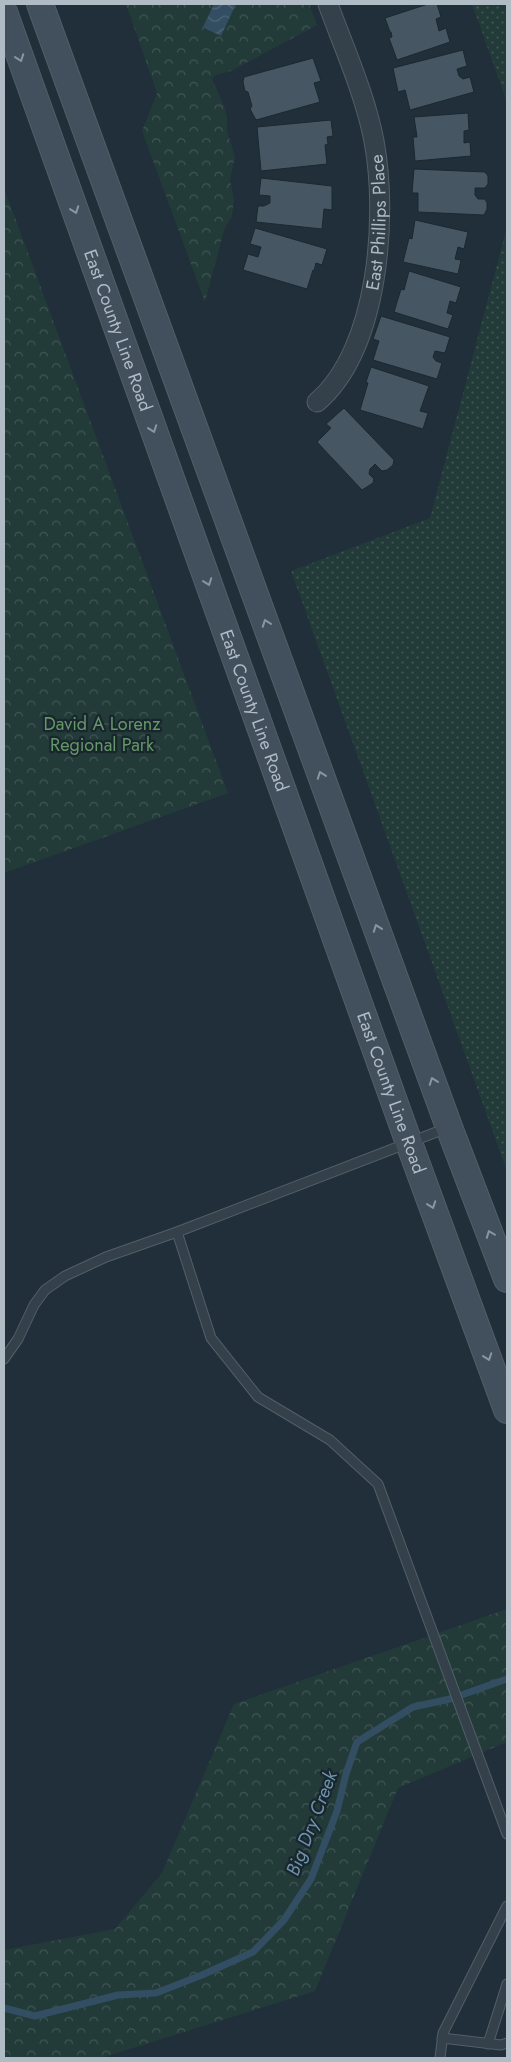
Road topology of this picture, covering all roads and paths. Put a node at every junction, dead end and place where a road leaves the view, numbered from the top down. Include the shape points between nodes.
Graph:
1 (40, 4) edge
2 (328, 4) edge
3 (4, 12) edge
4 (317, 402) dead end
5 (449, 1127) junction
6 (409, 1143) junction
7 (177, 1232) junction
8 (507, 1279) edge
9 (4, 1359) edge
10 (507, 1410) edge
11 (507, 1834) edge
12 (507, 1906) edge
13 (507, 1984) edge
14 (442, 2038) junction
15 (507, 2043) edge
16 (488, 2044) junction
17 (440, 2058) edge

5 -> 1 main road
2 - 4 street, East Phillips Place via 368,114 379,180 381,220 367,312 349,362 327,394
3 -> 6 main road, East County Line Road
5 - 6 lane
8 -> 5 main road
6 - 7 lane
6 -> 10 main road, East County Line Road
7 - 9 lane via 106,1257 65,1276 45,1290
7 - 11 lane via 211,1338 258,1397 330,1440 378,1484
12 - 14 lane
13 - 16 lane
14 - 16 lane
14 - 17 lane
15 - 16 lane

